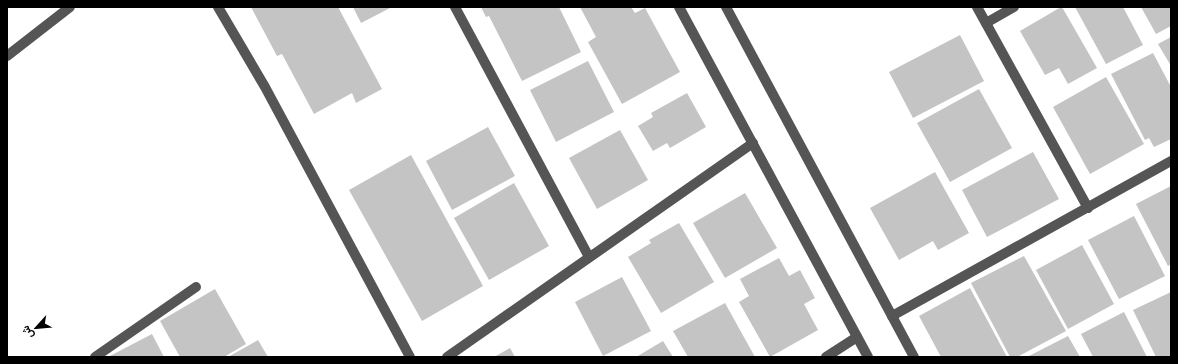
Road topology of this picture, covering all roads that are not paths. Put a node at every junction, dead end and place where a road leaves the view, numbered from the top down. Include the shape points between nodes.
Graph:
1 (70, 7) edge
2 (218, 7) edge
3 (455, 7) edge
4 (679, 7) edge
5 (726, 7) edge
6 (977, 7) edge
7 (1014, 7) edge
8 (986, 23) junction
9 (7, 56) edge
10 (753, 143) junction
11 (1171, 161) edge
12 (1088, 208) junction
13 (589, 257) junction
14 (196, 287) dead end
15 (892, 316) junction
16 (857, 337) junction
17 (95, 357) edge
18 (410, 357) edge
19 (447, 357) edge
20 (826, 357) edge
21 (868, 357) edge
22 (914, 357) edge

1 - 9 street
2 - 18 street via 265,87
3 - 13 street
4 - 10 street
5 - 15 street
6 - 8 street
7 - 8 street
8 - 12 street
10 - 13 street
10 - 16 street
11 - 12 street
12 - 15 street
13 - 19 street
14 - 17 street
15 - 22 street
16 - 20 street
16 - 21 street

